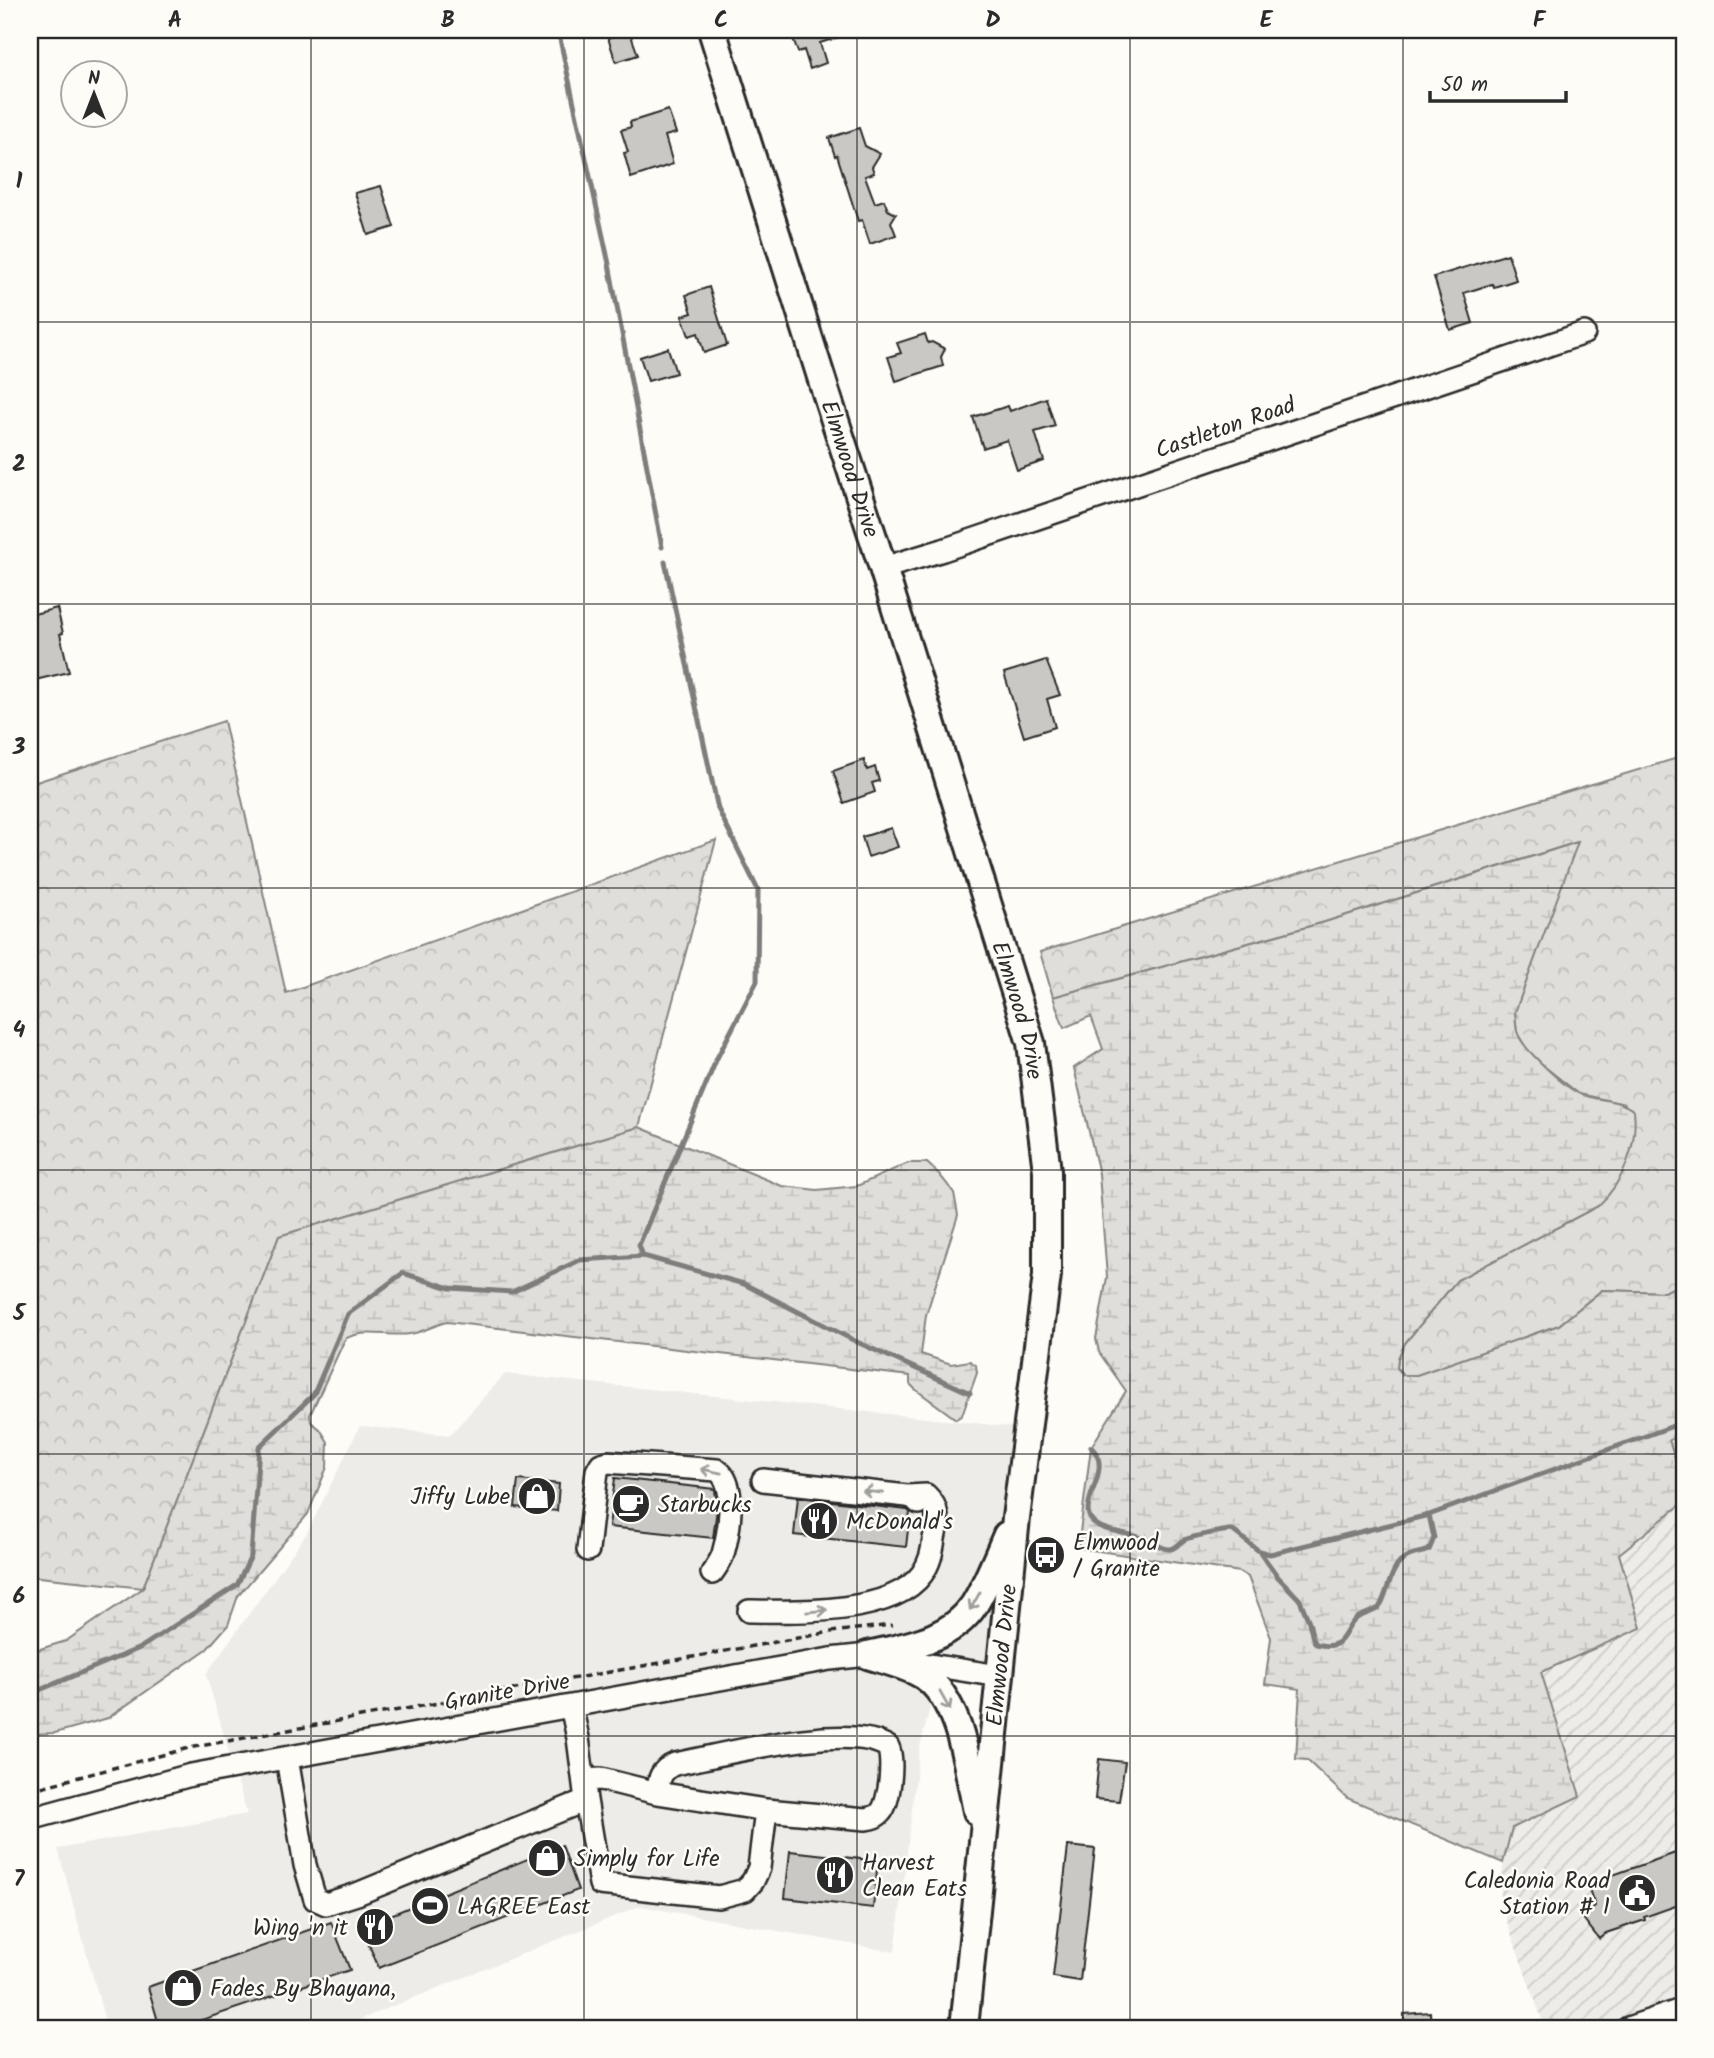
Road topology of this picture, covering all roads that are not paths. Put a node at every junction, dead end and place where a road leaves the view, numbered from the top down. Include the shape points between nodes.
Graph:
1 (712, 30) edge
2 (1584, 333) dead end
3 (883, 568) junction
4 (763, 1480) dead end
5 (1016, 1518) junction
6 (588, 1550) dead end
7 (712, 1573) dead end
8 (749, 1611) dead end
9 (868, 1655) junction
10 (999, 1676) junction
11 (571, 1706) junction
12 (287, 1758) junction
13 (585, 1790) junction
14 (657, 1793) junction
15 (766, 1810) junction
16 (30, 1819) edge
17 (982, 1834) junction
18 (1684, 2009) edge
19 (964, 2028) edge
20 (1628, 2028) edge

1 - 3 main road, Elmwood Drive
2 - 3 street, Castleton Road
3 - 5 main road, Elmwood Drive via 1031,1043 1047,1171 1047,1275
8 -> 4 street via 815,1612 901,1593 923,1573 933,1545 918,1502 907,1496
5 -> 9 main road via 975,1604 959,1622 917,1644
5 - 10 main road, Elmwood Drive
7 -> 6 street via 723,1556 730,1499 728,1482 717,1470 601,1464
9 - 10 street, Granite Drive
9 - 11 street, Granite Drive
9 -> 17 main road via 922,1674 946,1700 962,1744
10 - 17 main road, Elmwood Drive
11 - 12 street, Granite Drive
11 - 13 street
12 - 13 street via 305,1865 315,1899 326,1904
12 - 16 street, Granite Drive via 159,1783
13 - 14 street via 601,1779
13 - 15 street via 600,1884 719,1897 745,1890 759,1868
14 - 15 street
14 - 15 street via 660,1774 674,1764 812,1739 869,1738 888,1747 892,1755 887,1800 875,1817
17 - 19 main road, Elmwood Drive
18 - 20 street

